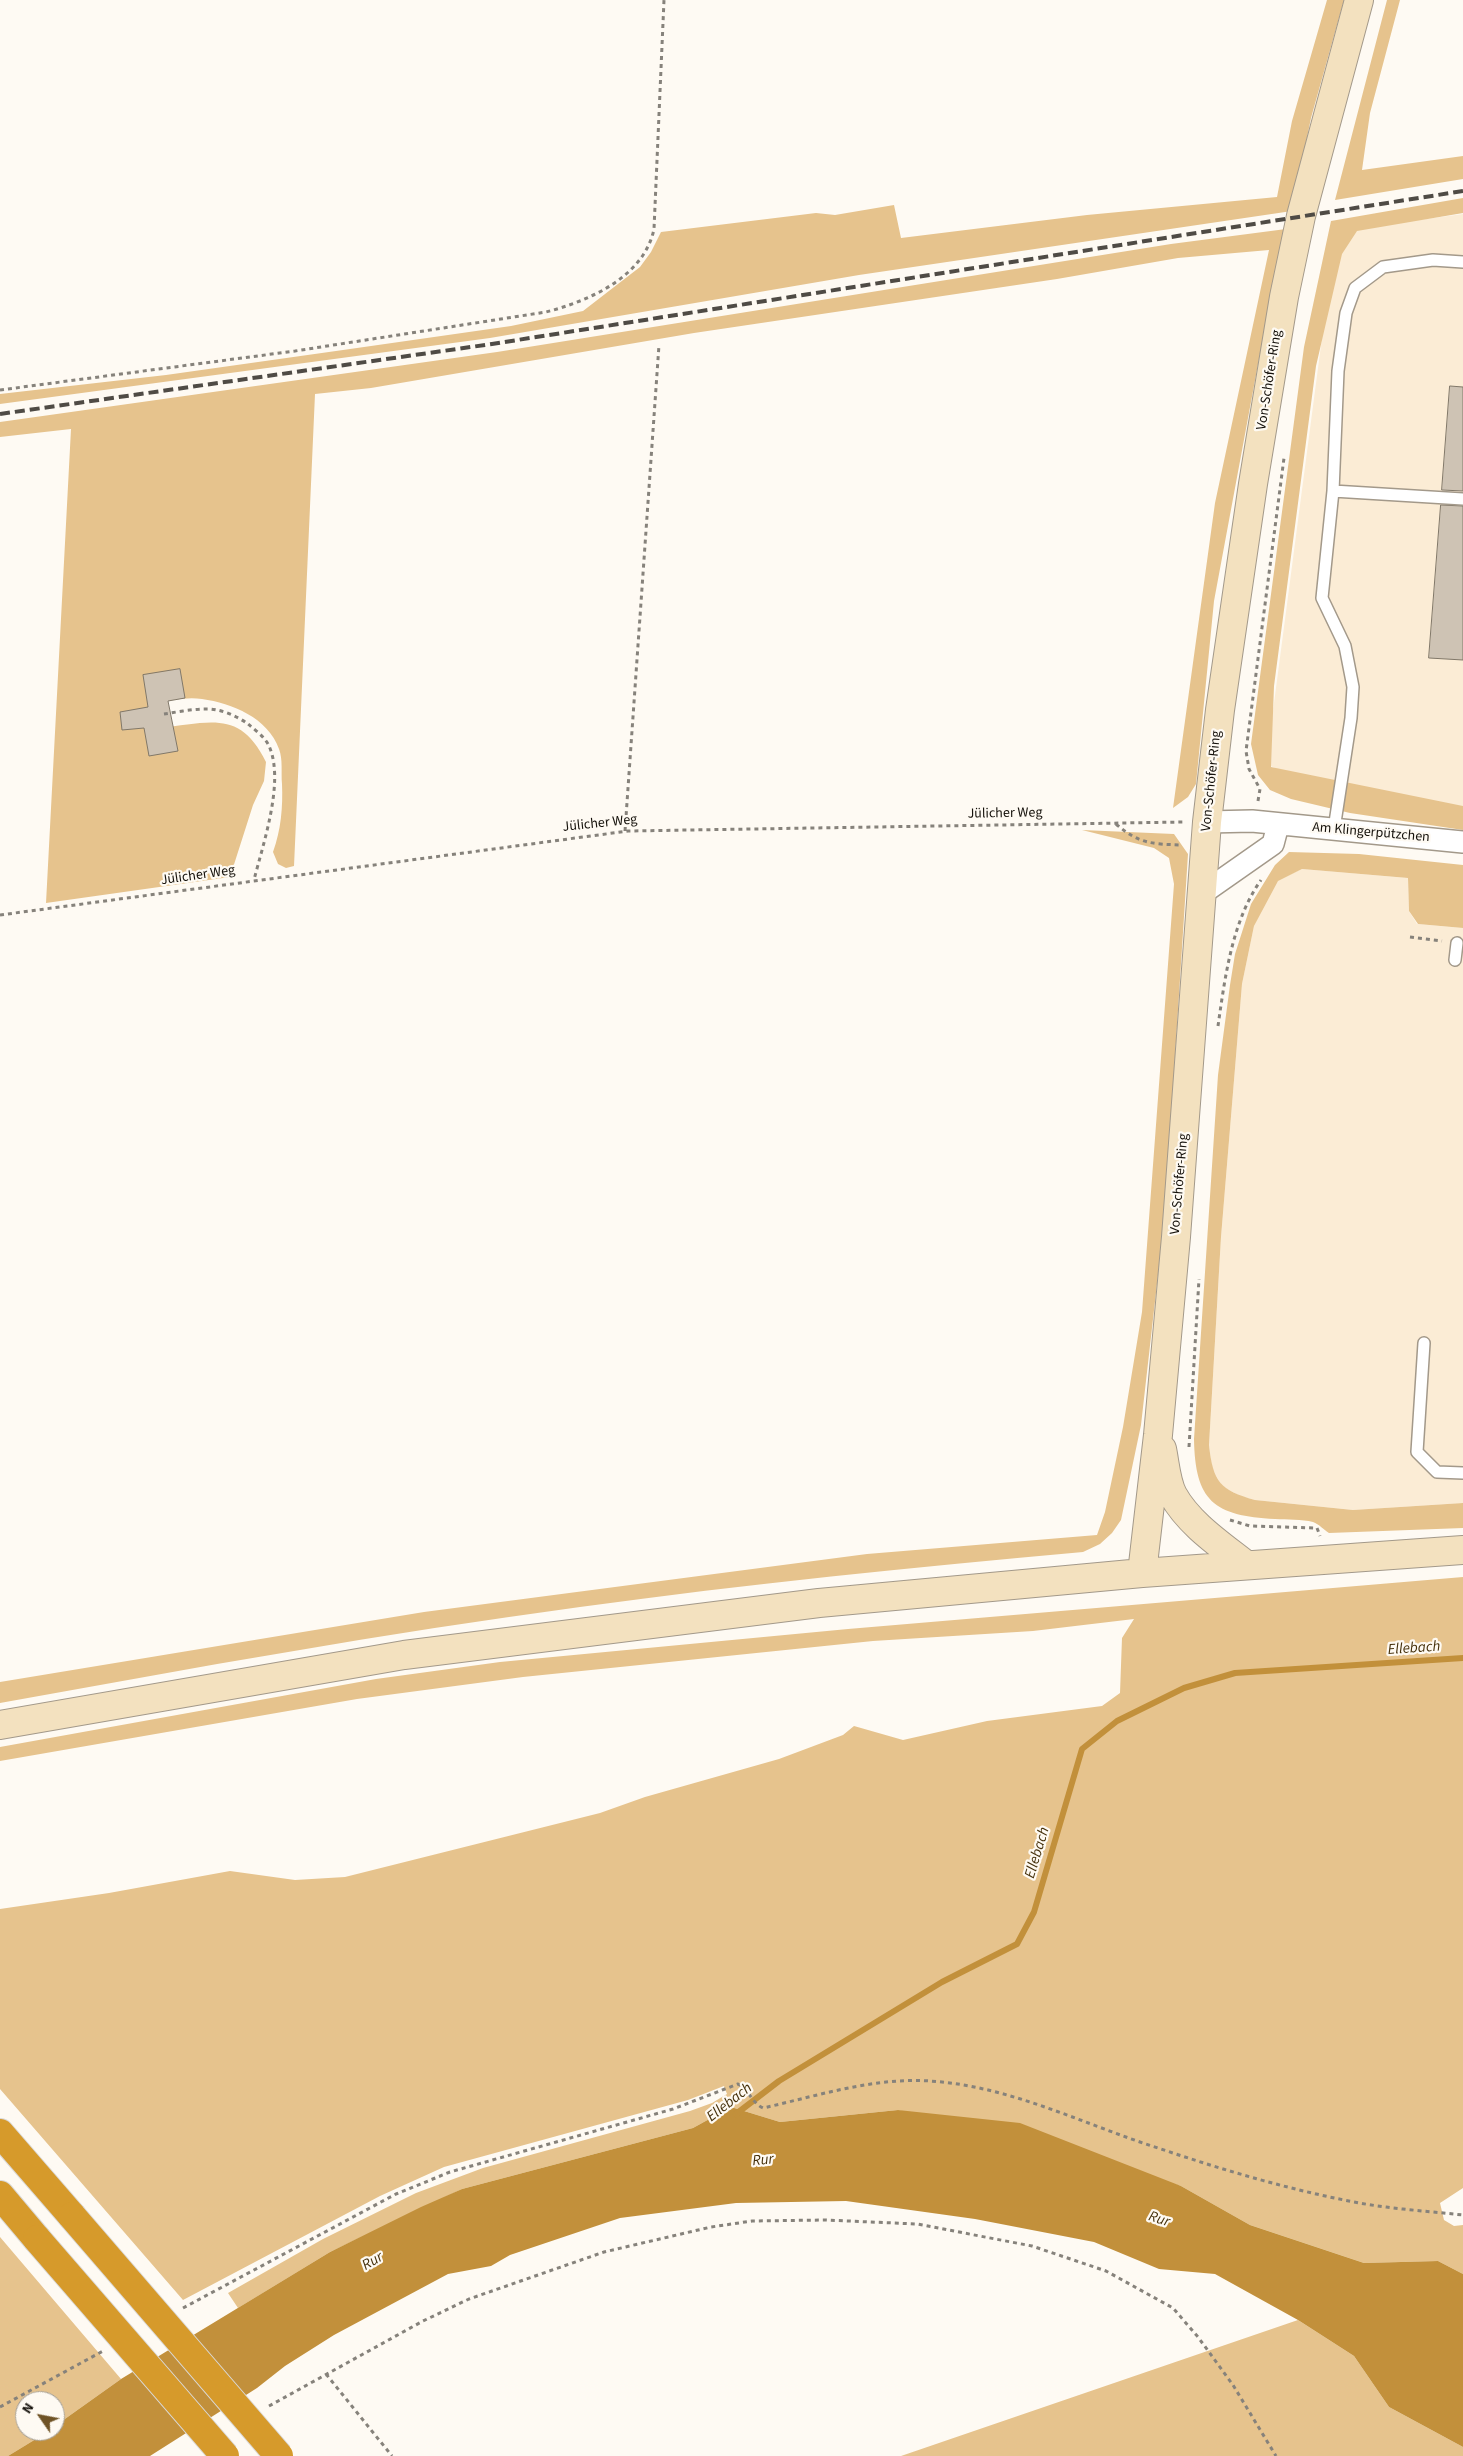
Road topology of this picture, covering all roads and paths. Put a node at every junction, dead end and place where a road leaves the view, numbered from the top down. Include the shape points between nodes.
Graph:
1 (664, 0) edge
2 (1359, 0) edge
3 (1463, 262) edge
4 (659, 345) dead end
5 (0, 390) edge
6 (1333, 491) junction
7 (1463, 499) edge
8 (164, 714) dead end
9 (1116, 824) junction
10 (1278, 825) junction
11 (1334, 829) junction
12 (625, 831) junction
13 (1206, 834) junction
14 (1463, 842) edge
15 (254, 880) junction
16 (1203, 893) junction
17 (0, 915) edge
18 (1410, 937) dead end
19 (1456, 942) edge
20 (1455, 960) dead end
21 (1424, 1343) dead end
22 (1158, 1435) junction
23 (1463, 1473) edge
24 (1463, 1550) edge
25 (1246, 1565) junction
26 (1142, 1573) junction
27 (0, 1725) edge
28 (0, 2133) edge
29 (0, 2195) edge
30 (1463, 2215) edge
31 (181, 2309) dead end
32 (112, 2346) dead end
33 (326, 2374) junction
34 (0, 2406) edge
35 (265, 2408) dead end
36 (225, 2456) edge
37 (279, 2456) edge
38 (392, 2456) edge
39 (1276, 2456) edge

1 - 5 path via 654,229 652,239 634,266 607,288 574,305 546,312 295,351
2 - 13 main road, Von-Schöfer-Ring via 1301,216 1284,297 1240,564
3 - 6 lane via 1433,260 1383,267 1355,288 1346,312 1338,372
4 - 12 path
6 - 7 lane
6 - 11 lane via 1322,598 1344,646 1353,687
8 - 15 path via 207,708 229,714 259,733 269,745 274,802
9 - 12 path, Jülicher Weg
9 - 13 path, Jülicher Weg
9 - 13 path via 1132,838 1160,844
10 - 11 street, Am Klingerpützchen
10 - 13 street, Am Klingerpützchen via 1252,821
10 - 16 street via 1273,844
11 - 14 street, Am Klingerpützchen
12 - 15 path, Jülicher Weg
13 - 16 main road, Von-Schöfer-Ring
15 - 17 path, Jülicher Weg
16 - 22 main road, Von-Schöfer-Ring
18 - 19 path
19 - 20 lane
21 - 23 lane via 1417,1452 1437,1472
22 - 25 main road via 1172,1494 1186,1513
22 - 26 main road, Von-Schöfer-Ring
24 - 25 main road
25 - 26 main road
26 - 27 main road via 819,1602 404,1655
28 - 37 highway, bridge
29 - 36 highway, bridge
30 - 31 path via 1356,2202 1248,2178 1132,2140 1038,2104 987,2090 930,2081 879,2083 763,2108 738,2084 673,2109 450,2172 396,2194
32 - 34 path
33 - 35 path
33 - 38 path
33 - 39 path via 469,2299 604,2252 711,2227 752,2221 916,2224 1032,2246 1106,2271 1173,2308 1233,2385

